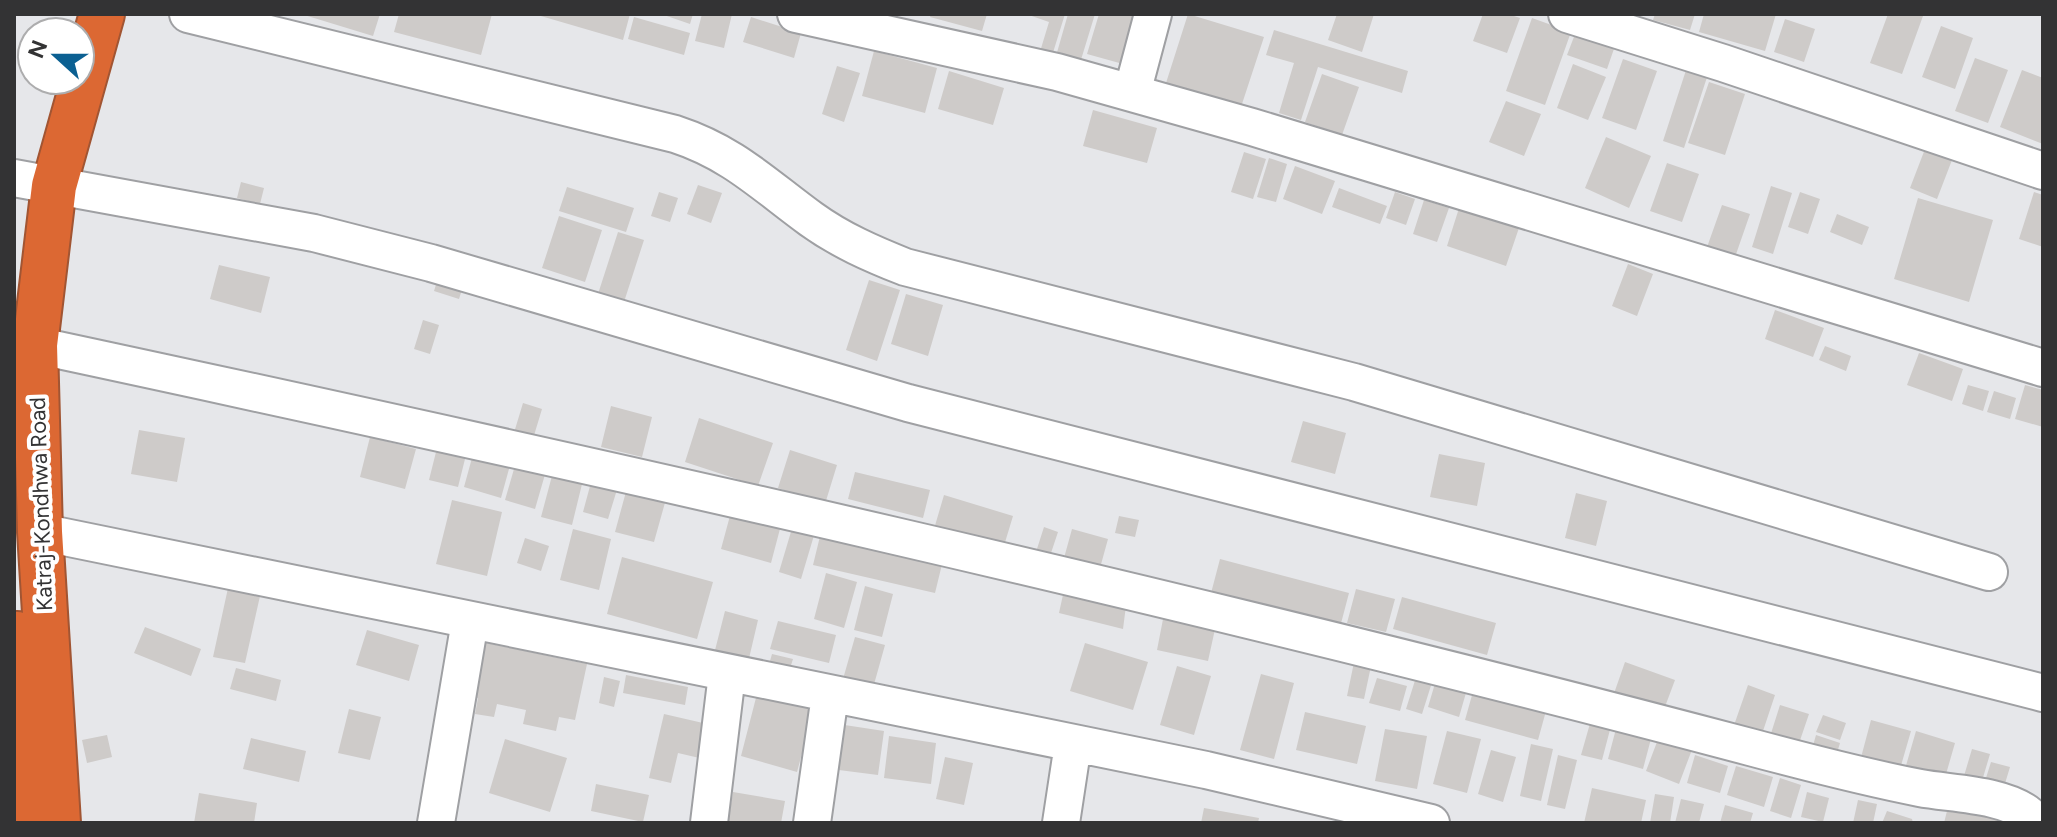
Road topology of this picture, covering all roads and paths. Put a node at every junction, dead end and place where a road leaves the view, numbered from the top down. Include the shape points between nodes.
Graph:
1 (102, 14) edge
2 (188, 14) edge
3 (796, 14) edge
4 (1153, 14) edge
5 (1567, 14) edge
6 (1132, 93) junction
7 (50, 96) edge
8 (2043, 171) edge
9 (31, 182) edge
10 (14, 302) edge
11 (35, 345) junction
12 (2043, 368) edge
13 (27, 542) edge
14 (1989, 572) dead end
15 (470, 621) junction
16 (727, 674) junction
17 (2043, 693) edge
18 (830, 695) junction
19 (17, 712) edge
20 (1073, 744) junction
21 (28, 823) edge
22 (58, 823) edge
23 (436, 823) edge
24 (709, 823) edge
25 (812, 823) edge
26 (1061, 823) edge
27 (1431, 823) edge
28 (2028, 823) edge

1 - 9 highway
2 - 14 street via 675,134 749,169 813,220 864,251 905,267 1354,382
3 - 6 street
4 - 6 street
5 - 8 street
6 - 12 street
7 - 9 highway, Katraj-Kondhwa Road
9 - 10 highway, Katraj-Kondhwa Road
9 - 11 highway, Katraj-Kondhwa Road
9 - 17 street via 314,233 908,403
11 - 13 highway, Katraj-Kondhwa Road
11 - 28 street via 438,431 1187,604 1793,758 2018,807 2029,815
13 - 15 street
13 - 19 highway, Katraj-Kondhwa Road
13 - 22 highway, Katraj-Kondhwa Road
15 - 16 street
15 - 23 street
16 - 18 street
16 - 24 street
18 - 20 street
18 - 25 street
19 - 21 highway, Katraj-Kondhwa Road
20 - 26 street
20 - 27 street

